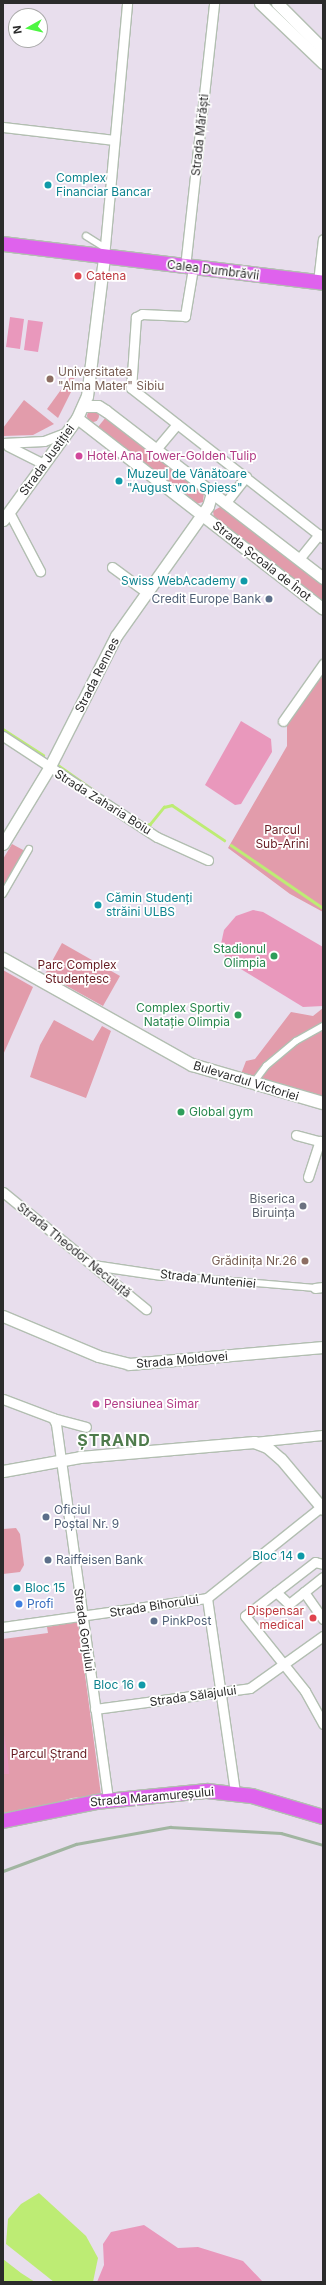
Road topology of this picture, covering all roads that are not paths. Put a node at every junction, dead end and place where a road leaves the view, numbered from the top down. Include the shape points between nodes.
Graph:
1 (127, 3) edge
2 (214, 3) edge
3 (260, 3) edge
4 (277, 3) edge
5 (323, 49) edge
6 (323, 64) edge
7 (3, 127) edge
8 (114, 140) junction
9 (86, 236) dead end
10 (323, 239) edge
11 (3, 244) edge
12 (104, 252) junction
13 (189, 267) junction
14 (321, 283) edge
15 (83, 406) junction
16 (77, 418) junction
17 (177, 424) junction
18 (92, 430) junction
19 (68, 432) junction
20 (3, 443) edge
21 (157, 448) junction
22 (44, 464) junction
23 (246, 477) junction
24 (213, 490) junction
25 (227, 501) junction
26 (202, 514) junction
27 (6, 516) edge
28 (321, 536) edge
29 (299, 559) junction
30 (112, 567) dead end
31 (40, 571) dead end
32 (323, 578) edge
33 (146, 592) junction
34 (323, 609) edge
35 (323, 664) edge
36 (284, 721) dead end
37 (3, 736) edge
38 (49, 768) junction
39 (3, 844) edge
40 (29, 849) dead end
41 (208, 860) dead end
42 (3, 894) edge
43 (3, 959) edge
44 (323, 1026) edge
45 (257, 1078) dead end
46 (323, 1104) edge
47 (296, 1135) dead end
48 (321, 1141) edge
49 (308, 1177) dead end
50 (3, 1192) edge
51 (93, 1265) junction
52 (161, 1275) joint
53 (319, 1287) edge
54 (146, 1309) dead end
55 (3, 1316) edge
56 (323, 1347) edge
57 (3, 1399) edge
58 (53, 1418) junction
59 (86, 1427) dead end
60 (323, 1435) edge
61 (254, 1442) junction
62 (61, 1460) junction
63 (3, 1471) edge
64 (322, 1508) edge
65 (323, 1564) edge
66 (323, 1577) edge
67 (276, 1592) junction
68 (304, 1592) junction
69 (207, 1598) junction
70 (83, 1616) junction
71 (323, 1619) edge
72 (3, 1627) edge
73 (323, 1636) edge
74 (286, 1665) junction
75 (222, 1694) junction
76 (95, 1709) junction
77 (323, 1724) edge
78 (235, 1792) junction
79 (108, 1800) junction
80 (323, 1817) edge
81 (3, 1821) edge

1 - 8 street
2 - 13 street, Strada Mărăști
3 - 6 street
4 - 5 street
7 - 8 street
8 - 12 street
9 - 12 street
10 - 14 street
11 - 12 main road, Calea Dumbrăvii
12 - 13 main road, Calea Dumbrăvii
12 - 15 street, Strada Justiției via 92,377
13 - 14 main road, Calea Dumbrăvii
13 - 17 street, Strada Mărăști via 188,313 173,318 142,314 136,317 131,388
15 - 16 street, Strada Justiției
15 - 21 street, Strada Școala de Înot via 101,407
16 - 18 street, Strada Școala de Înot
16 - 19 street, Strada Justiției
17 - 21 street
17 - 23 street
18 - 19 street
18 - 26 street, Strada Școala de Înot
19 - 20 street via 44,441
19 - 22 street, Strada Justiției
20 - 22 street
21 - 24 street, Strada Școala de Înot
22 - 27 street, Strada Justiției
23 - 25 street
23 - 28 street
24 - 25 street, Strada Școala de Înot
24 - 26 street, Strada Școala de Înot via 210,503
25 - 29 street, Strada Școala de Înot
26 - 33 street, Strada Rennes
26 - 34 street, Strada Școala de Înot
27 - 31 street
28 - 29 street
29 - 32 street, Strada Școala de Înot
30 - 33 street
33 - 38 street, Strada Rennes via 116,636
35 - 36 street
37 - 38 street, Strada Zaharia Boiu
38 - 39 street, Strada Rennes
38 - 41 street, Strada Zaharia Boiu via 157,837
40 - 42 street
43 - 46 main road, Bulevardul Victoriei via 192,1065
44 - 45 street via 296,1041 266,1066
47 - 48 street
48 - 49 street
50 - 51 street, Strada Theodor Neculuță
51 - 52 street, Strada Munteniei
51 - 54 street, Strada Theodor Neculuță
52 - 53 street, Strada Munteniei
55 - 56 street, Strada Moldovei via 98,1356 129,1364
57 - 58 street
58 - 59 street
58 - 62 street, Strada Gorjului
60 - 61 street
61 - 62 street
61 - 64 street via 267,1446
62 - 63 street
62 - 70 street, Strada Gorjului
64 - 69 street, Strada Bihorului
65 - 67 street via 315,1562
66 - 68 street
67 - 68 street via 287,1604
67 - 74 street via 245,1616
68 - 71 street
69 - 70 street, Strada Bihorului
69 - 75 street
70 - 72 street, Strada Bihorului
70 - 76 street, Strada Gorjului
73 - 74 street, Strada Sălajului
74 - 75 street, Strada Sălajului via 250,1688
74 - 77 street
75 - 76 street, Strada Sălajului
75 - 78 street
76 - 79 street, Strada Gorjului
78 - 79 main road, Strada Maramureșului via 190,1792
78 - 80 main road, Strada Maramureșului
79 - 81 main road, Strada Maramureșului

